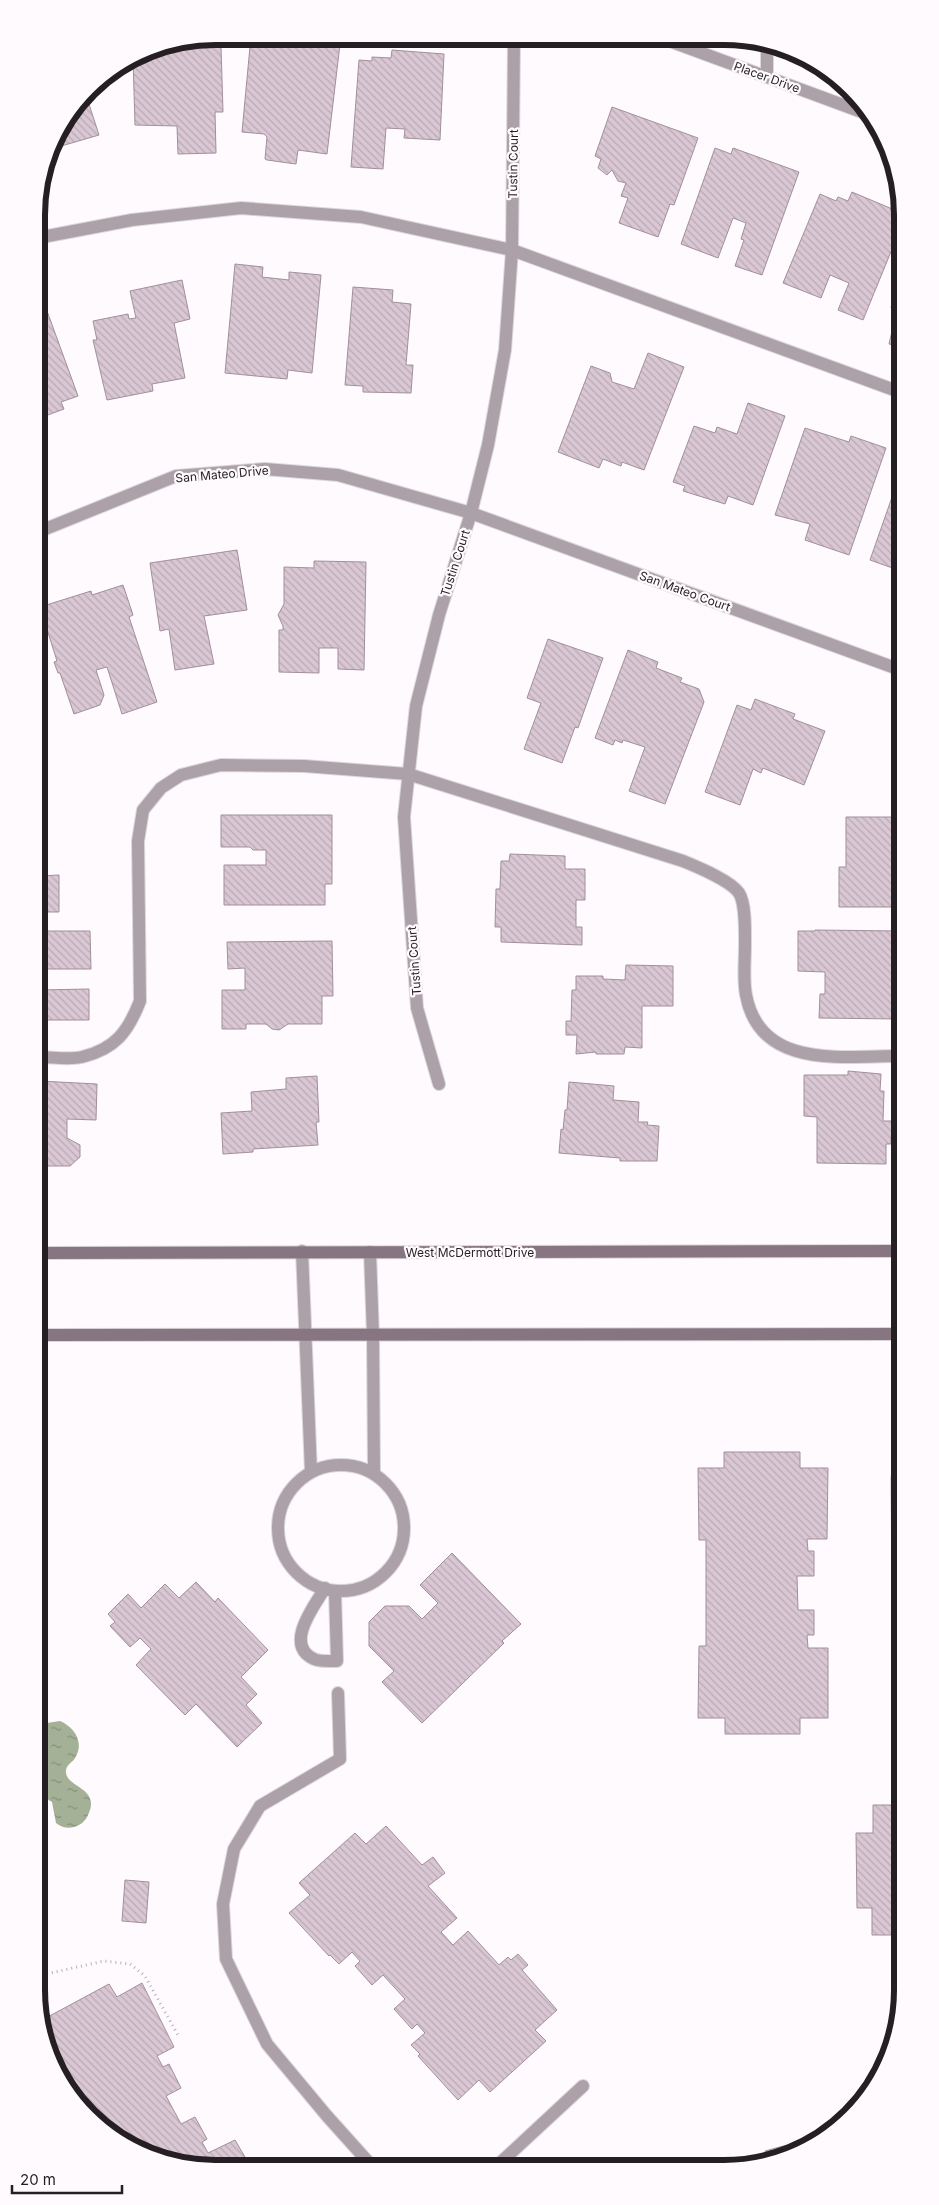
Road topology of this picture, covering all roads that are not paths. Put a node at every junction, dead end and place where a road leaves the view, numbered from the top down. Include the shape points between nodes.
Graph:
1 (514, 45) edge
2 (680, 45) edge
3 (767, 51) edge
4 (767, 77) junction
5 (859, 111) edge
6 (45, 236) edge
7 (512, 250) junction
8 (894, 390) edge
9 (471, 513) junction
10 (45, 529) edge
11 (894, 668) edge
12 (408, 774) junction
13 (894, 1056) edge
14 (45, 1057) edge
15 (439, 1084) dead end
16 (302, 1251) junction
17 (894, 1251) edge
18 (370, 1252) junction
19 (45, 1253) edge
20 (894, 1334) edge
21 (45, 1335) edge
22 (305, 1335) junction
23 (373, 1336) junction
24 (310, 1472) junction
25 (374, 1474) junction
26 (330, 1589) junction
27 (338, 1693) dead end
28 (583, 2086) dead end
29 (367, 2160) edge
30 (503, 2160) edge

1 - 7 street, Tustin Court
2 - 4 street, Placer Drive
3 - 4 street
4 - 5 street, Placer Drive
6 - 7 street via 132,220 241,208 361,217
7 - 8 street
7 - 9 street, Tustin Court via 504,350 488,445
9 - 10 street, San Mateo Drive via 338,475 265,469 176,476
9 - 11 street, San Mateo Court
9 - 12 street, Tustin Court via 439,615 416,706
12 - 13 street via 683,861 717,876 739,893 744,916 746,994 752,1015 763,1032 779,1045 798,1053
12 - 14 street via 304,766 220,765 181,775 161,788 143,810 138,841 140,1001 132,1024 112,1045 81,1057
12 - 15 street, Tustin Court via 404,816 417,1008
16 - 18 main road, West McDermott Drive
16 - 19 main road, West McDermott Drive
16 - 22 street
17 - 18 main road, West McDermott Drive
18 - 23 street
20 - 23 main road
21 - 22 main road
22 - 23 main road
22 - 24 street
23 - 25 street
24 - 25 street via 342,1465 359,1467
24 - 26 street via 285,1497 279,1514 281,1549 302,1578
25 - 26 street via 397,1498 404,1516 404,1536 399,1554 388,1571 372,1583 354,1590
26 - 26 street via 307,1616 300,1640 305,1652 314,1659 337,1662
27 - 29 street via 340,1759 260,1806 234,1849 222,1904 226,1959 267,2044
28 - 30 street

